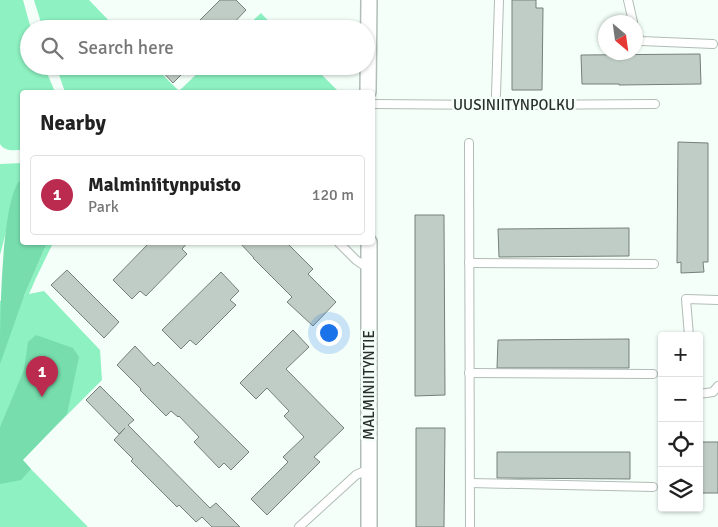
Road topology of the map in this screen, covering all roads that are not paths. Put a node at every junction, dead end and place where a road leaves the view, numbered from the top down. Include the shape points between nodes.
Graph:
1 (369, 0) edge
2 (499, 0) edge
3 (628, 0) edge
4 (631, 15) edge
5 (369, 20) edge
6 (643, 41) edge
7 (713, 44) dead end
8 (368, 75) edge
9 (368, 90) edge
10 (496, 95) dead end
11 (375, 104) edge
12 (655, 104) dead end
13 (469, 142) dead end
14 (341, 245) edge
15 (369, 245) edge
16 (469, 263) junction
17 (654, 264) dead end
18 (369, 268) junction
19 (718, 300) edge
20 (689, 332) edge
21 (469, 373) junction
22 (653, 374) dead end
23 (718, 386) edge
24 (703, 395) edge
25 (369, 469) junction
26 (470, 483) junction
27 (653, 487) dead end
28 (300, 527) edge
29 (369, 527) edge
30 (470, 527) edge

1 - 5 street
2 - 10 lane
3 - 4 lane
6 - 7 lane
8 - 9 street
11 - 12 lane, UUSINIITYNPOLKU
13 - 16 lane
14 - 18 lane
15 - 18 street, MALMINIITYNTIE
16 - 17 lane
16 - 21 lane
18 - 25 street, MALMINIITYNTIE
19 - 20 lane via 686,299
21 - 22 lane
21 - 26 lane
23 - 24 lane via 713,392
25 - 28 lane via 356,475
25 - 29 street, MALMINIITYNTIE
26 - 27 lane
26 - 30 lane

